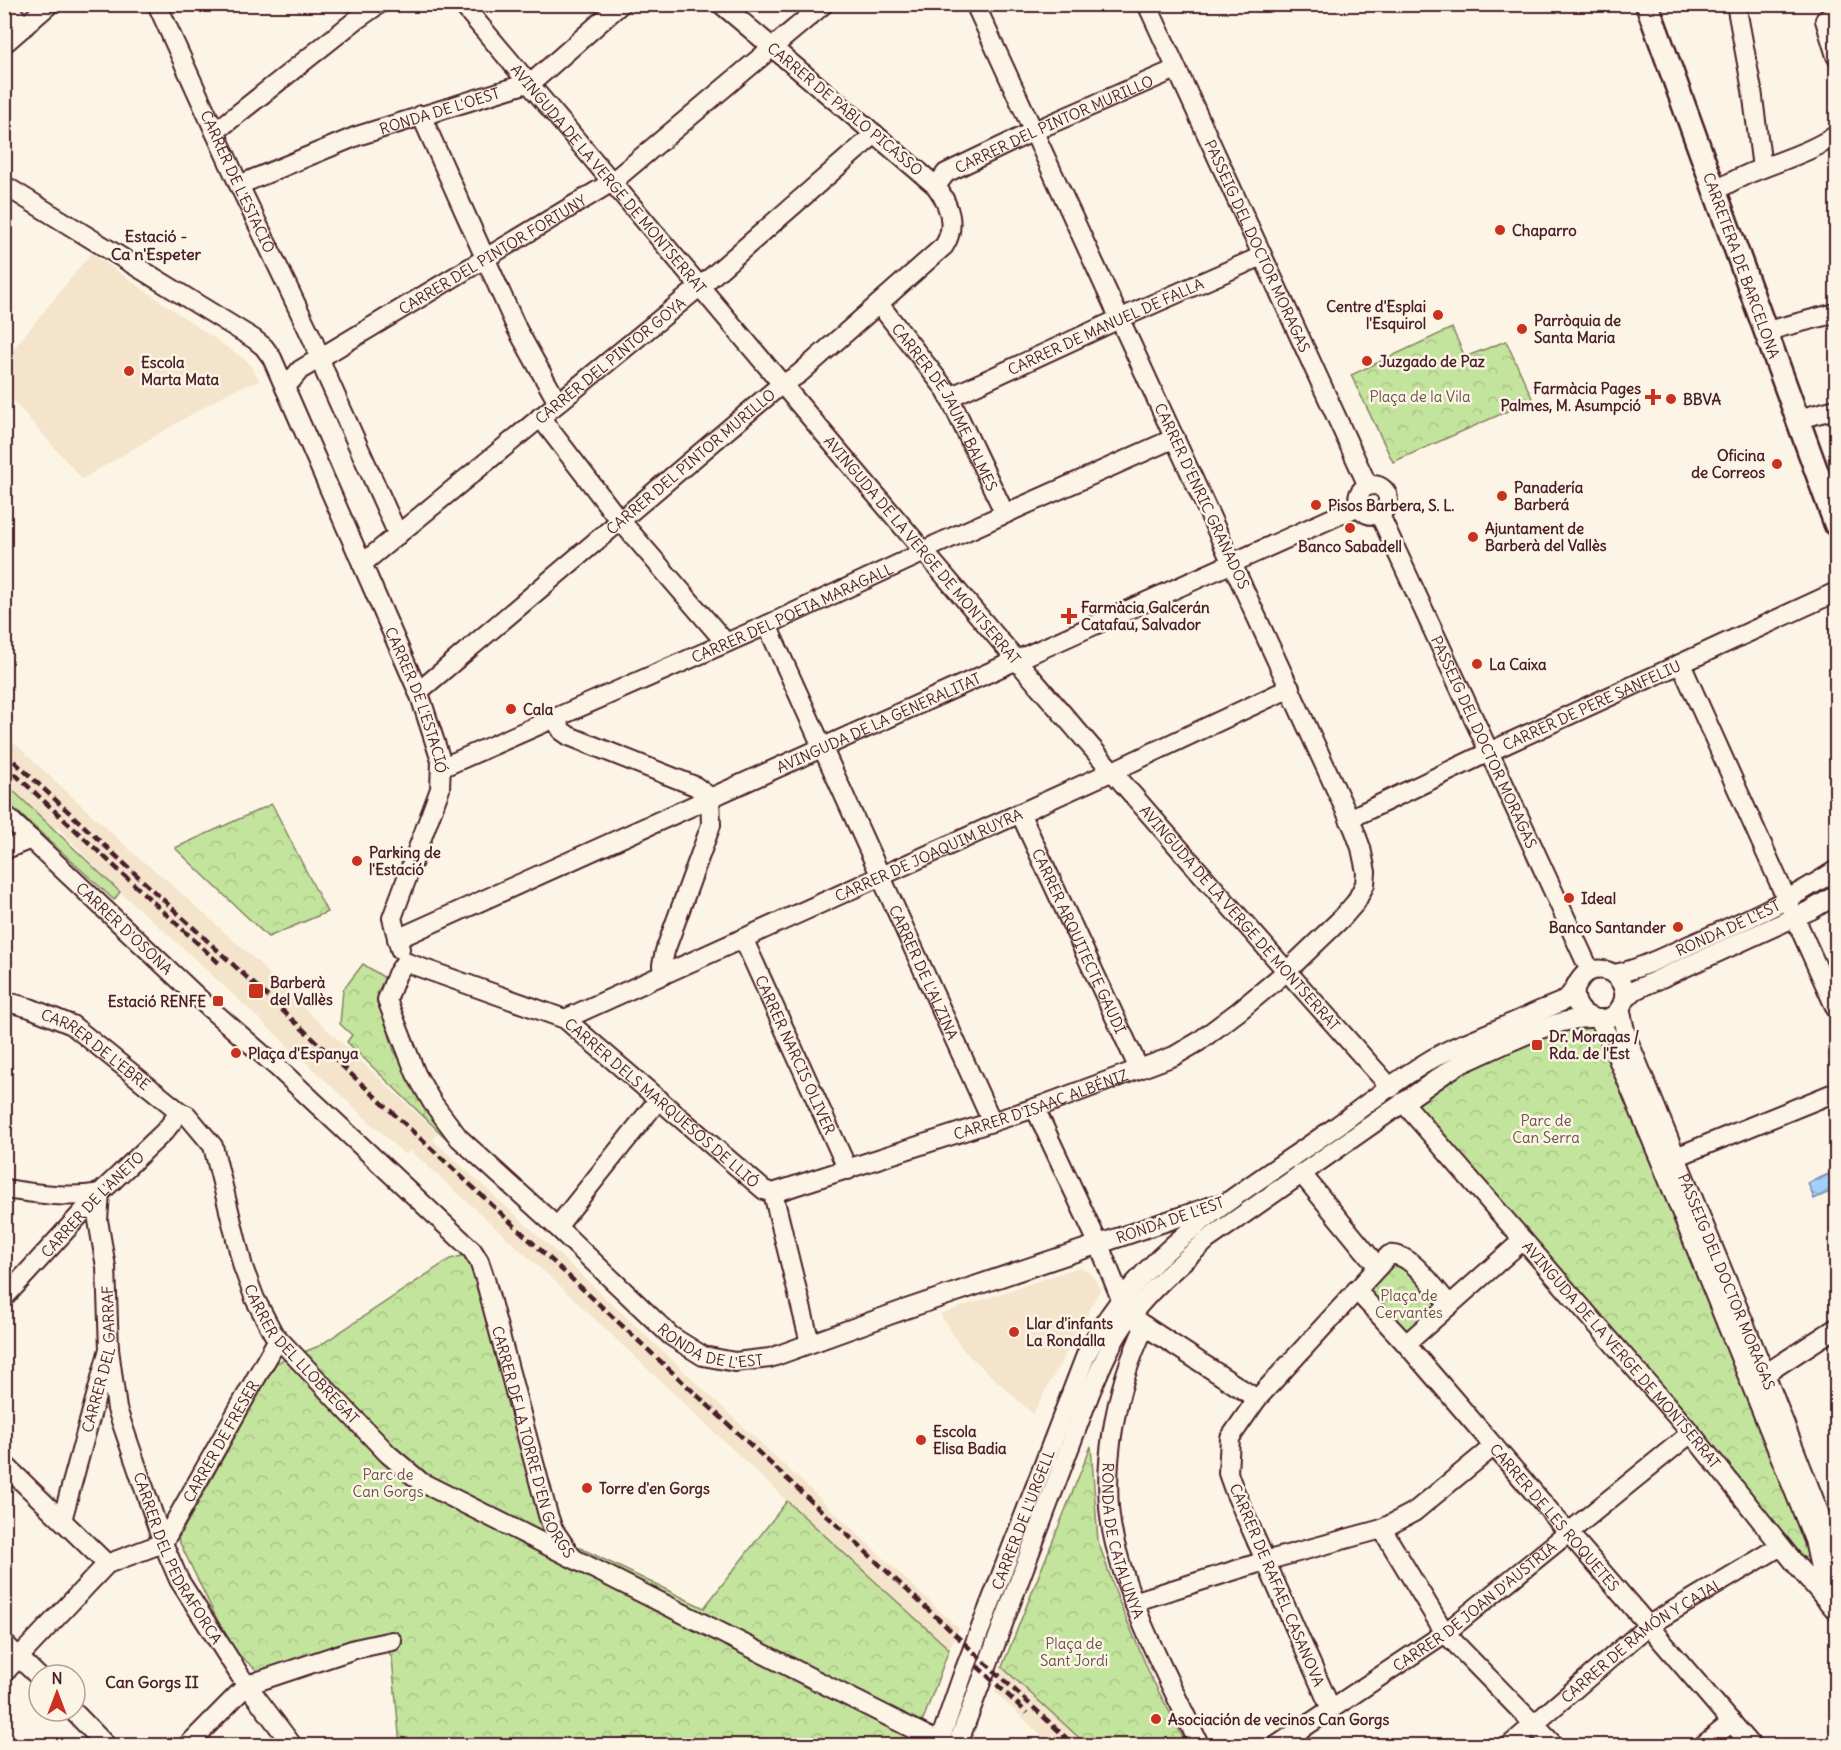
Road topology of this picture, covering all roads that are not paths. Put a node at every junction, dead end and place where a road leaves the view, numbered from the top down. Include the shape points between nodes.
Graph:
1 (5, 4) edge
2 (50, 4) edge
3 (157, 4) edge
4 (380, 4) edge
5 (462, 4) edge
6 (621, 4) edge
7 (721, 4) edge
8 (824, 4) edge
9 (975, 4) edge
10 (1147, 4) edge
11 (1647, 4) edge
12 (1736, 4) edge
13 (1836, 13) edge
14 (24, 27) junction
15 (4, 44) edge
16 (772, 48) junction
17 (1836, 56) edge
18 (1176, 69) junction
19 (528, 83) junction
20 (421, 115) junction
21 (1034, 131) junction
22 (215, 132) junction
23 (875, 135) junction
24 (1836, 135) edge
25 (1762, 168) junction
26 (612, 182) junction
27 (4, 185) edge
28 (239, 185) junction
29 (936, 186) junction
30 (1716, 191) junction
31 (951, 225) joint
32 (1262, 256) junction
33 (486, 257) junction
34 (699, 286) junction
35 (879, 304) junction
36 (1836, 313) edge
37 (1119, 319) junction
38 (1767, 331) junction
39 (320, 359) junction
40 (782, 383) junction
41 (285, 388) junction
42 (950, 397) junction
43 (558, 403) junction
44 (1836, 409) edge
45 (540, 417) junction
46 (1798, 419) junction
47 (1175, 438) junction
48 (1368, 486) junction
49 (1359, 506) junction
50 (1379, 513) junction
51 (1005, 514) junction
52 (620, 520) junction
53 (1836, 520) edge
54 (398, 535) junction
55 (925, 551) junction
56 (1233, 562) junction
57 (362, 564) junction
58 (1836, 592) edge
59 (767, 625) junction
60 (726, 643) junction
61 (1018, 659) junction
62 (1681, 664) junction
63 (1290, 688) junction
64 (418, 692) junction
65 (554, 718) junction
66 (822, 747) junction
67 (1489, 752) junction
68 (441, 768) junction
69 (1113, 771) junction
70 (710, 797) junction
71 (1020, 813) junction
72 (4, 814) edge
73 (1349, 819) junction
74 (31, 839) junction
75 (4, 850) edge
76 (1836, 870) edge
77 (881, 876) junction
78 (1836, 895) edge
79 (1787, 899) junction
80 (1796, 917) junction
81 (743, 938) junction
82 (397, 939) junction
83 (405, 962) junction
84 (1287, 971) junction
85 (1590, 971) junction
86 (1614, 974) junction
87 (663, 975) junction
88 (1576, 984) junction
89 (4, 1001) edge
90 (1622, 1005) junction
91 (1836, 1009) edge
92 (1595, 1018) junction
93 (565, 1019) junction
94 (248, 1041) joint
95 (1139, 1069) junction
96 (1836, 1092) edge
97 (1397, 1095) junction
98 (659, 1100) junction
99 (1035, 1108) junction
100 (180, 1112) junction
101 (992, 1122) junction
102 (1669, 1160) junction
103 (848, 1170) junction
104 (1301, 1173) junction
105 (4, 1189) edge
106 (100, 1193) junction
107 (773, 1193) junction
108 (1236, 1197) junction
109 (557, 1227) junction
110 (1523, 1240) junction
111 (1099, 1245) junction
112 (1378, 1267) junction
113 (1356, 1290) junction
114 (4, 1298) edge
115 (1450, 1305) junction
116 (1131, 1313) junction
117 (1836, 1328) edge
118 (278, 1339) junction
119 (810, 1343) junction
120 (1406, 1344) junction
121 (110, 1349) junction
122 (1758, 1377) junction
123 (1257, 1399) junction
124 (1691, 1433) junction
125 (1494, 1446) junction
126 (4, 1464) edge
127 (546, 1505) junction
128 (62, 1520) junction
129 (512, 1529) junction
130 (1382, 1529) junction
131 (1569, 1533) junction
132 (163, 1543) junction
133 (1781, 1546) junction
134 (1817, 1553) junction
135 (1836, 1556) edge
136 (574, 1559) junction
137 (1265, 1560) junction
138 (107, 1564) junction
139 (1798, 1567) junction
140 (1822, 1595) junction
141 (1133, 1602) junction
142 (1836, 1611) edge
143 (1649, 1625) junction
144 (1445, 1633) junction
145 (392, 1641) dead end
146 (4, 1643) edge
147 (19, 1657) junction
148 (27, 1665) edge
149 (4, 1673) edge
150 (247, 1685) junction
151 (1331, 1709) junction
152 (1732, 1722) junction
153 (85, 1723) edge
154 (1534, 1724) junction
155 (945, 1745) edge
156 (107, 1746) edge
157 (187, 1746) edge
158 (294, 1746) edge
159 (1200, 1746) edge
160 (1276, 1746) edge
161 (1509, 1746) edge
162 (1555, 1746) edge
163 (1702, 1746) edge
164 (1752, 1746) edge

1 - 14 street
2 - 14 street
3 - 22 street, CARRER DE L'ESTACIÓ
4 - 22 street
5 - 19 street, AVINGUDA DE LA VERGE DE MONTSERRAT
6 - 19 street, RONDA DE L'OEST
7 - 16 street, CARRER DE PABLO PICASSO
8 - 16 street, CARRER DEL PINTOR FORTUNY
9 - 21 street, CARRER D'ENRIC GRANADOS
10 - 18 street, PASSEIG DEL DOCTOR MORAGAS
11 - 30 main road, CARRETERA DE BARCELONA
12 - 25 street
13 - 17 street via 1825,20
14 - 15 street
16 - 23 street, CARRER DE PABLO PICASSO
16 - 26 street, CARRER DEL PINTOR FORTUNY
18 - 21 street, CARRER DEL PINTOR MURILLO
18 - 32 street, PASSEIG DEL DOCTOR MORAGAS
19 - 20 street, RONDA DE L'OEST
19 - 26 street, AVINGUDA DE LA VERGE DE MONTSERRAT
20 - 28 street, RONDA DE L'OEST via 357,136
20 - 33 street
21 - 29 street, CARRER DEL PINTOR MURILLO via 946,173
21 - 37 street, CARRER D'ENRIC GRANADOS
22 - 28 street, CARRER DE L'ESTACIÓ
23 - 29 street, CARRER DE PABLO PICASSO
23 - 34 street, CARRER DEL PINTOR GOYA
24 - 25 street via 1820,146
25 - 30 street
26 - 33 street, CARRER DEL PINTOR FORTUNY
26 - 34 street, AVINGUDA DE LA VERGE DE MONTSERRAT
27 - 41 street, CARRER DE L'ESTACIÓ via 254,339 272,358
28 - 39 street, CARRER DE L'ESTACIÓ
29 - 31 street, CARRER DE PABLO PICASSO via 949,209
30 - 38 main road, CARRETERA DE BARCELONA
31 - 35 street, CARRER DEL PINTOR MURILLO via 944,246
32 - 37 street, CARRER DE MANUEL DE FALLA
32 - 48 street, PASSEIG DEL DOCTOR MORAGAS
33 - 39 street, CARRER DEL PINTOR FORTUNY
33 - 43 street via 528,351
34 - 40 street, AVINGUDA DE LA VERGE DE MONTSERRAT
34 - 43 street, CARRER DEL PINTOR GOYA
35 - 40 street, CARRER DEL PINTOR MURILLO via 799,374
35 - 42 street, CARRER DE JAUME BALMES
36 - 38 street
37 - 42 street, CARRER DE MANUEL DE FALLA
37 - 47 street, CARRER D'ENRIC GRANADOS
38 - 46 main road, CARRETERA DE BARCELONA
39 - 41 street, CARRER DEL PINTOR FORTUNY via 300,370
39 - 54 street, CARRER DE L'ESTACIÓ
40 - 52 street, CARRER DEL PINTOR MURILLO
40 - 55 street, AVINGUDA DE LA VERGE DE MONTSERRAT
41 - 57 street, CARRER DE L'ESTACIÓ
42 - 51 street, CARRER DE JAUME BALMES
43 - 45 street, CARRER DEL PINTOR GOYA
44 - 46 street
45 - 52 street
45 - 54 street, CARRER DEL PINTOR GOYA
46 - 53 main road, CARRETERA DE BARCELONA
47 - 51 street, CARRER DEL POETA MARAGALL
47 - 56 street, CARRER D'ENRIC GRANADOS
48 - 49 street via 1361,491
48 - 50 street, PASSEIG DEL DOCTOR MORAGAS via 1375,485 1387,494 1388,502
49 - 50 street via 1372,515
49 - 56 street, AVINGUDA DE LA GENERALITAT
50 - 67 street, PASSEIG DEL DOCTOR MORAGAS
51 - 55 street, CARRER DEL POETA MARAGALL
52 - 60 street
52 - 64 street, CARRER DEL PINTOR MURILLO
54 - 57 street, CARRER DEL PINTOR GOYA
55 - 59 street, CARRER DEL POETA MARAGALL
55 - 61 street, AVINGUDA DE LA VERGE DE MONTSERRAT
56 - 61 street, AVINGUDA DE LA GENERALITAT
56 - 63 street, CARRER D'ENRIC GRANADOS
57 - 64 street, CARRER DE L'ESTACIÓ
58 - 62 street, CARRER DE PERE SANFELIU
59 - 60 street, CARRER DEL POETA MARAGALL
59 - 66 street, CARRER DE L'ALZINA
60 - 65 street, CARRER DEL POETA MARAGALL
61 - 66 street, AVINGUDA DE LA GENERALITAT
61 - 69 street, AVINGUDA DE LA VERGE DE MONTSERRAT
62 - 67 street, CARRER DE PERE SANFELIU
62 - 79 street
63 - 69 street, CARRER DE JOAQUIM RUYRA
63 - 73 street, CARRER D'ENRIC GRANADOS
64 - 68 street, CARRER DE L'ESTACIÓ
65 - 68 street, CARRER DEL POETA MARAGALL
65 - 70 street via 569,736 695,786
66 - 70 street, AVINGUDA DE LA GENERALITAT
66 - 77 street, CARRER DE L'ALZINA
67 - 73 street, CARRER DE PERE SANFELIU
67 - 85 street, PASSEIG DEL DOCTOR MORAGAS
68 - 82 street, CARRER DE L'ESTACIÓ via 438,797 392,918
69 - 71 street, CARRER DE JOAQUIM RUYRA
69 - 84 street, AVINGUDA DE LA VERGE DE MONTSERRAT
70 - 82 street, AVINGUDA DE LA GENERALITAT
70 - 87 street via 711,825 665,951
71 - 77 street, CARRER DE JOAQUIM RUYRA
71 - 95 street, CARRER ARQUITECTE GAUDÍ
72 - 74 street, CARRER D'OSONA
73 - 84 street, CARRER D'ENRIC GRANADOS via 1361,848 1365,884 1343,917
74 - 75 street
74 - 94 street, CARRER D'OSONA
76 - 79 street, RONDA DE L'EST
77 - 81 street, CARRER DE JOAQUIM RUYRA
77 - 101 street, CARRER DE L'ALZINA
78 - 80 street, RONDA DE L'EST
79 - 80 street
79 - 86 street, RONDA DE L'EST via 1641,967
80 - 90 street, RONDA DE L'EST via 1635,990
80 - 91 street
81 - 87 street, CARRER DE JOAQUIM RUYRA
81 - 103 street, CARRER NARCIS OLIVER
82 - 83 street
83 - 93 street, CARRER DELS MARQUESOS DE LLIÓ
83 - 109 street, RONDA DE L'EST via 387,1000 416,1074 432,1102 459,1138
84 - 95 street, CARRER D'ISAAC ALBÉNIZ via 1198,1042
84 - 97 street, AVINGUDA DE LA VERGE DE MONTSERRAT
85 - 86 street via 1600,969
85 - 88 street
86 - 90 street via 1624,989
87 - 93 street, CARRER DE JOAQUIM RUYRA
88 - 92 street via 1577,1004 1582,1012
88 - 97 street, RONDA DE L'EST via 1565,1000 1450,1049
89 - 100 street, CARRER DE L'EBRE via 72,1025
90 - 92 street via 1611,1016
90 - 102 street, PASSEIG DEL DOCTOR MORAGAS via 1623,1026
92 - 97 street, RONDA DE L'EST via 1560,1022
92 - 102 street, PASSEIG DEL DOCTOR MORAGAS via 1610,1040
93 - 98 street, CARRER DELS MARQUESOS DE LLIÓ
94 - 127 street, CARRER DE LA TORRE D'EN GORGS via 475,1255
95 - 99 street, CARRER D'ISAAC ALBÉNIZ
96 - 102 street
97 - 104 street, RONDA DE L'EST
97 - 108 street, RONDA DE L'EST
97 - 110 street, AVINGUDA DE LA VERGE DE MONTSERRAT
98 - 107 street, CARRER DELS MARQUESOS DE LLIÓ via 764,1190
98 - 109 street
99 - 101 street, CARRER D'ISAAC ALBÉNIZ
99 - 111 street
100 - 106 street, CARRER DE L'ANETO
100 - 118 street, CARRER DEL LLOBREGAT via 213,1146 243,1267 255,1299
101 - 103 street, CARRER D'ISAAC ALBÉNIZ
102 - 122 street, PASSEIG DEL DOCTOR MORAGAS
103 - 107 street, CARRER D'ISAAC ALBÉNIZ
104 - 112 street
104 - 116 street, RONDA DE L'EST via 1207,1240
105 - 106 street via 64,1196
106 - 114 street, CARRER DE L'ANETO
106 - 121 street, CARRER DEL GARRAF via 98,1220 106,1267
107 - 119 street, CARRER DELS MARQUESOS DE LLIÓ
108 - 111 street, RONDA DE L'EST
108 - 116 street, RONDA DE L'EST via 1158,1259
109 - 119 street, RONDA DE L'EST via 672,1336 703,1356 735,1362 770,1358
110 - 115 street
110 - 124 street, AVINGUDA DE LA VERGE DE MONTSERRAT
111 - 116 street
111 - 119 street, RONDA DE L'EST
112 - 113 street
112 - 115 street via 1389,1255 1405,1257
113 - 120 street, CARRER DE LES ROQUETES
113 - 123 street, CARRER DE RAFAEL CASANOVA
115 - 120 street
116 - 123 street
116 - 141 street, RONDA DE CATALUNYA via 1133,1356 1118,1404 1109,1471 1115,1543
116 - 155 street, CARRER DE L'URGELL via 1108,1317 1082,1365 963,1674
117 - 122 street
118 - 129 street, CARRER DEL LLOBREGAT via 388,1454 421,1482
118 - 132 street, CARRER DE FRESER
120 - 125 street, CARRER DE LES ROQUETES
121 - 128 street, CARRER DEL GARRAF
121 - 132 street, CARRER DEL PEDRAFORCA via 117,1409
122 - 134 street, PASSEIG DEL DOCTOR MORAGAS
122 - 135 street, PASSEIG DEL DOCTOR MORAGAS
123 - 137 street, CARRER DE RAFAEL CASANOVA via 1230,1438 1228,1473
124 - 131 street, CARRER DE JOAN D'AUSTRIA
124 - 133 street, AVINGUDA DE LA VERGE DE MONTSERRAT
125 - 130 street via 1414,1512
125 - 131 street, CARRER DE LES ROQUETES
126 - 128 street
127 - 129 street via 543,1527
127 - 136 street, CARRER DE LA TORRE D'EN GORGS via 553,1529
128 - 138 street
129 - 136 street, CARRER DEL LLOBREGAT
130 - 137 street
130 - 144 street
131 - 143 street, CARRER DE LES ROQUETES
131 - 144 street, CARRER DE JOAN D'AUSTRIA
132 - 138 street
132 - 150 street, CARRER DEL PEDRAFORCA via 179,1580
133 - 139 street, AVINGUDA DE LA VERGE DE MONTSERRAT
133 - 143 street, CARRER DE RAMÓN Y CAJAL
134 - 139 street via 1815,1564
134 - 140 street, PASSEIG DEL DOCTOR MORAGAS
136 - 155 street, CARRER DE LA TORRE D'EN GORGS
137 - 141 street
137 - 151 street, CARRER DE RAFAEL CASANOVA
138 - 147 street
139 - 140 street, AVINGUDA DE LA VERGE DE MONTSERRAT
140 - 142 street, AVINGUDA DE LA VERGE DE MONTSERRAT
141 - 159 street, RONDA DE CATALUNYA
143 - 152 street, CARRER DE LES ROQUETES
143 - 154 street, CARRER DE RAMÓN Y CAJAL
144 - 151 street, CARRER DE JOAN D'AUSTRIA
144 - 154 street
145 - 150 street via 355,1649
146 - 147 street
147 - 148 street
147 - 149 street
150 - 157 street
150 - 158 street, CARRER DEL PEDRAFORCA
151 - 160 street, CARRER DE JOAN D'AUSTRIA
152 - 163 street
152 - 164 street, CARRER DE LES ROQUETES
153 - 156 street
154 - 161 street, CARRER DE RAMÓN Y CAJAL
154 - 162 street

